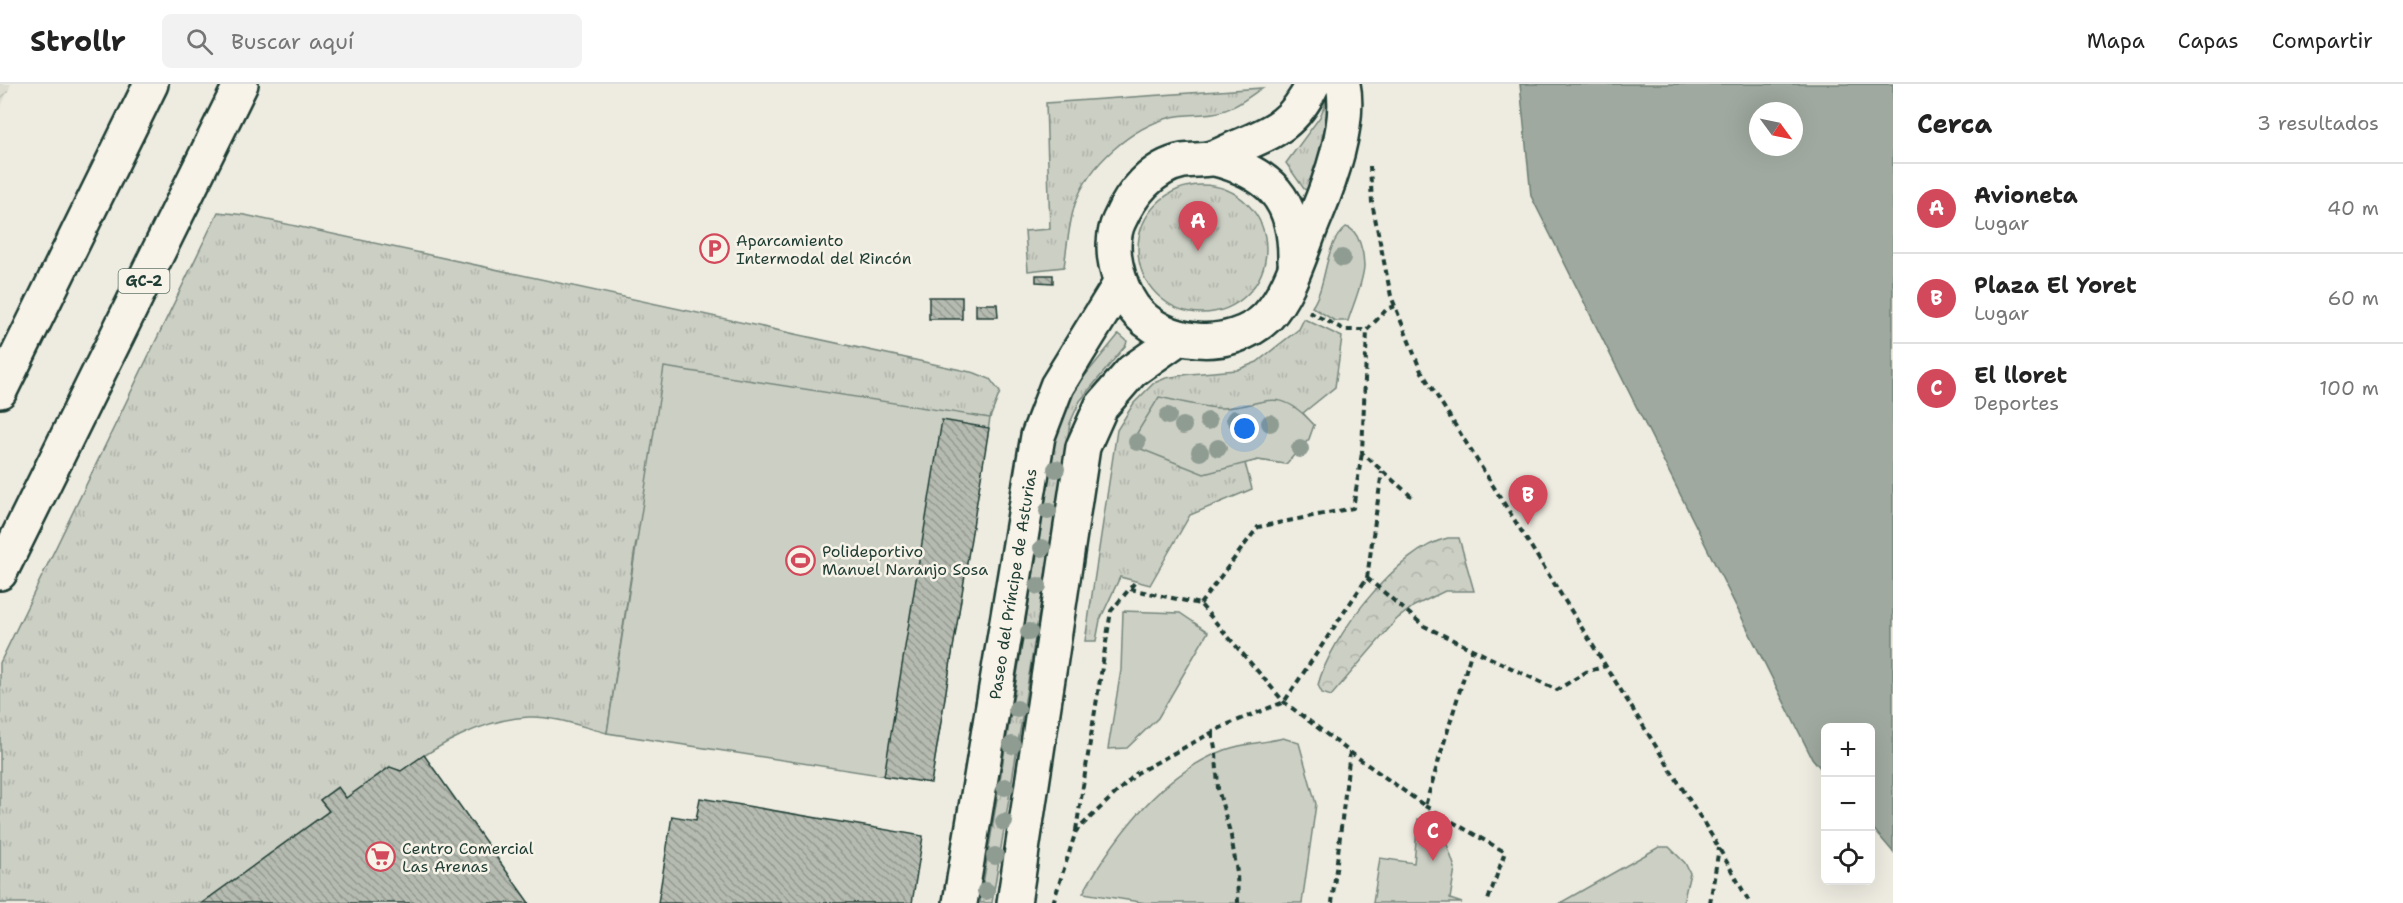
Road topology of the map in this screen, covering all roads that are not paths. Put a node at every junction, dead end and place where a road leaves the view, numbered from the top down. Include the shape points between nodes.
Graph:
1 (151, 84) edge
2 (241, 84) edge
3 (1313, 84) edge
4 (1343, 84) edge
5 (1211, 158) junction
6 (1295, 264) junction
7 (1120, 284) junction
8 (1179, 338) junction
9 (0, 391) edge
10 (0, 573) edge
11 (960, 903) edge
12 (1014, 903) edge

1 - 9 main road
2 - 10 main road, GC-2
3 - 5 main road via 1304,103 1277,131
4 - 6 main road via 1347,104 1328,186
5 - 6 main road via 1241,165 1273,189 1285,205 1295,234
5 - 7 main road via 1181,162 1153,174 1131,196 1117,224 1114,254
6 - 8 main road via 1285,293 1266,318 1240,335 1210,342
7 - 8 main road via 1134,308 1154,326
7 - 11 main road, Paseo del Príncipe de Asturias via 1057,386 1038,436
8 - 12 main road via 1132,371 1101,407 1083,447

